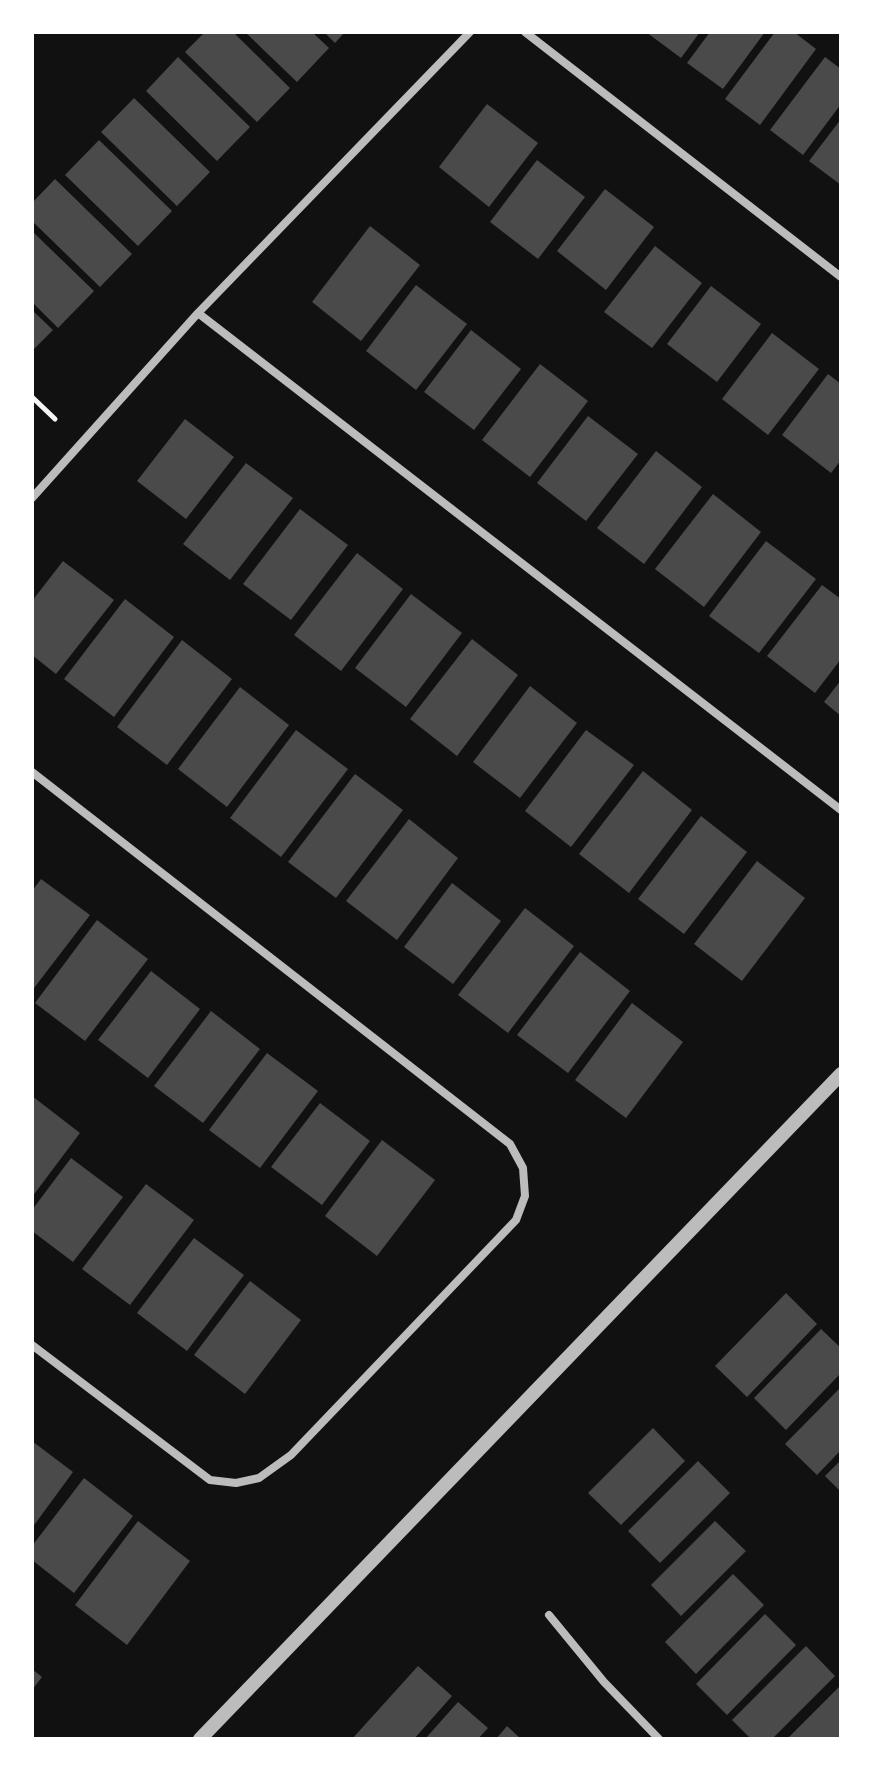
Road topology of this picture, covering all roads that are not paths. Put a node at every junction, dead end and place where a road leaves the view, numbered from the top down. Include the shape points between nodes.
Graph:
1 (470, 32) edge
2 (525, 32) edge
3 (841, 277) edge
4 (198, 313) junction
5 (32, 498) edge
6 (32, 772) edge
7 (841, 810) edge
8 (841, 1074) edge
9 (32, 1345) edge
10 (549, 1615) dead end
11 (200, 1739) edge
12 (659, 1739) edge

1 - 4 street
2 - 3 street
4 - 5 street
4 - 7 street
6 - 9 street via 510,1144 523,1168 525,1196 516,1220 291,1455 259,1478 236,1483 210,1480
8 - 11 street
10 - 12 street

